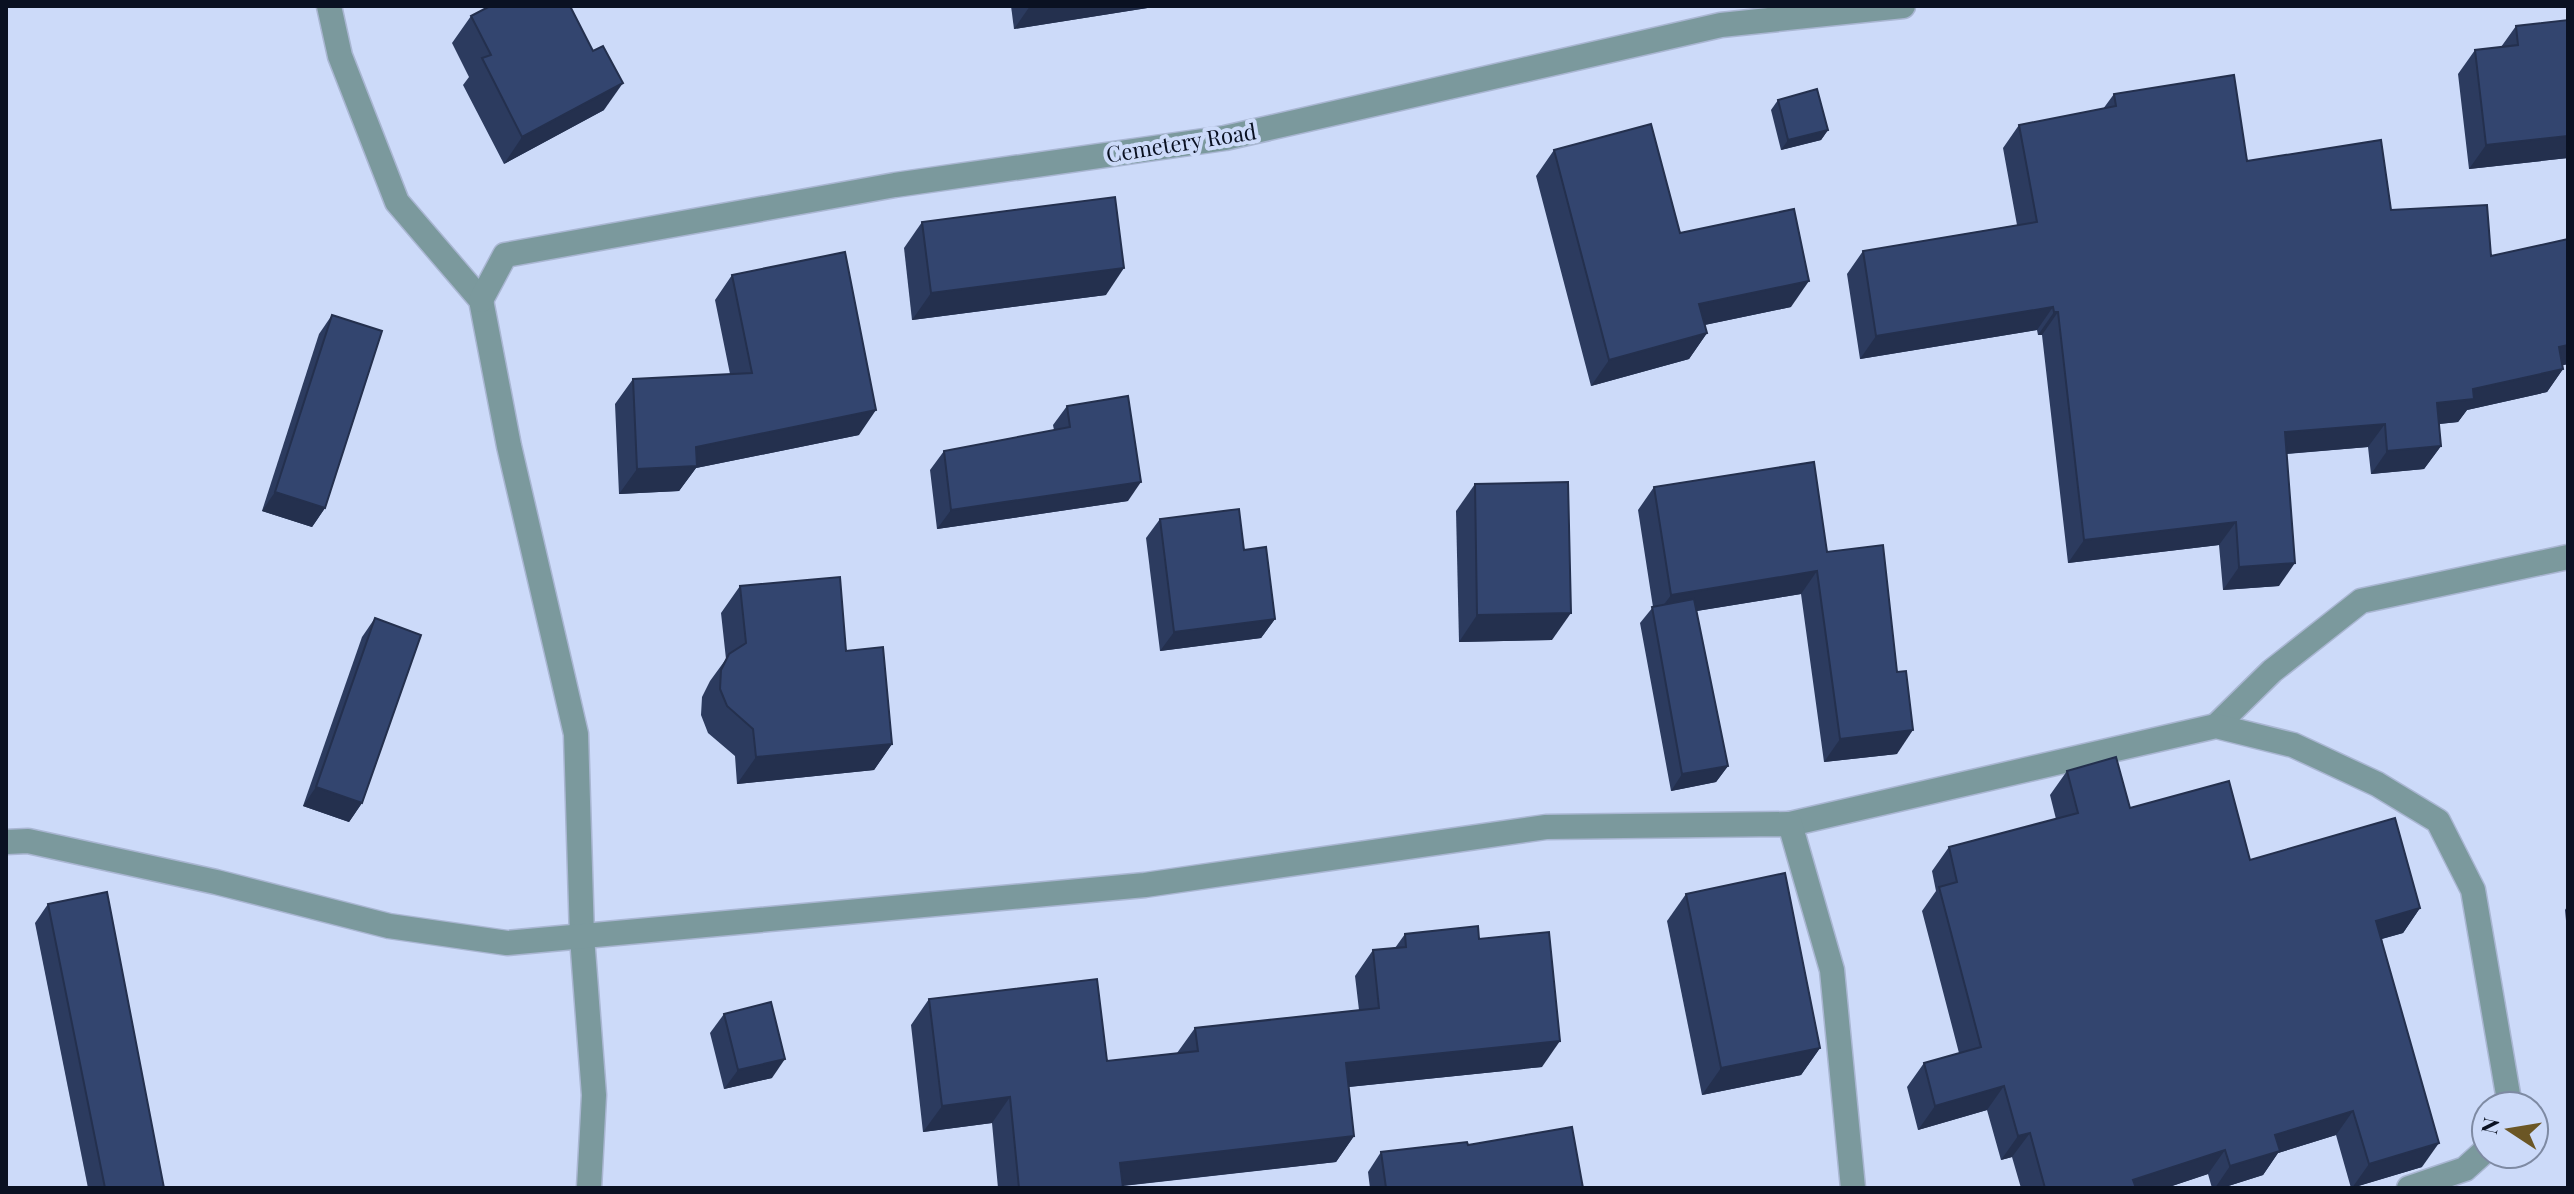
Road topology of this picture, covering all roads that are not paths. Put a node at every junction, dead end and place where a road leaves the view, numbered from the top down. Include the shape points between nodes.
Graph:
1 (329, 6) edge
2 (1903, 6) edge
3 (481, 300) junction
4 (2568, 557) edge
5 (2216, 726) junction
6 (1790, 824) junction
7 (6, 842) edge
8 (582, 937) junction
9 (2507, 1090) edge
10 (2470, 1164) edge
11 (589, 1188) edge
12 (1853, 1188) edge
13 (2409, 1188) edge

1 - 3 street via 340,56 397,202
2 - 3 street, Cemetery Road via 1721,25 1225,138 895,185 505,255
3 - 8 street via 576,734
4 - 5 street via 2361,601 2272,671
5 - 6 street
5 - 9 street via 2293,745 2377,784 2438,821 2473,890
6 - 8 street via 1546,827 1145,885
6 - 12 street via 1832,970
7 - 8 street via 28,841 216,882 389,926 507,943
8 - 11 street via 594,1095
10 - 13 street

